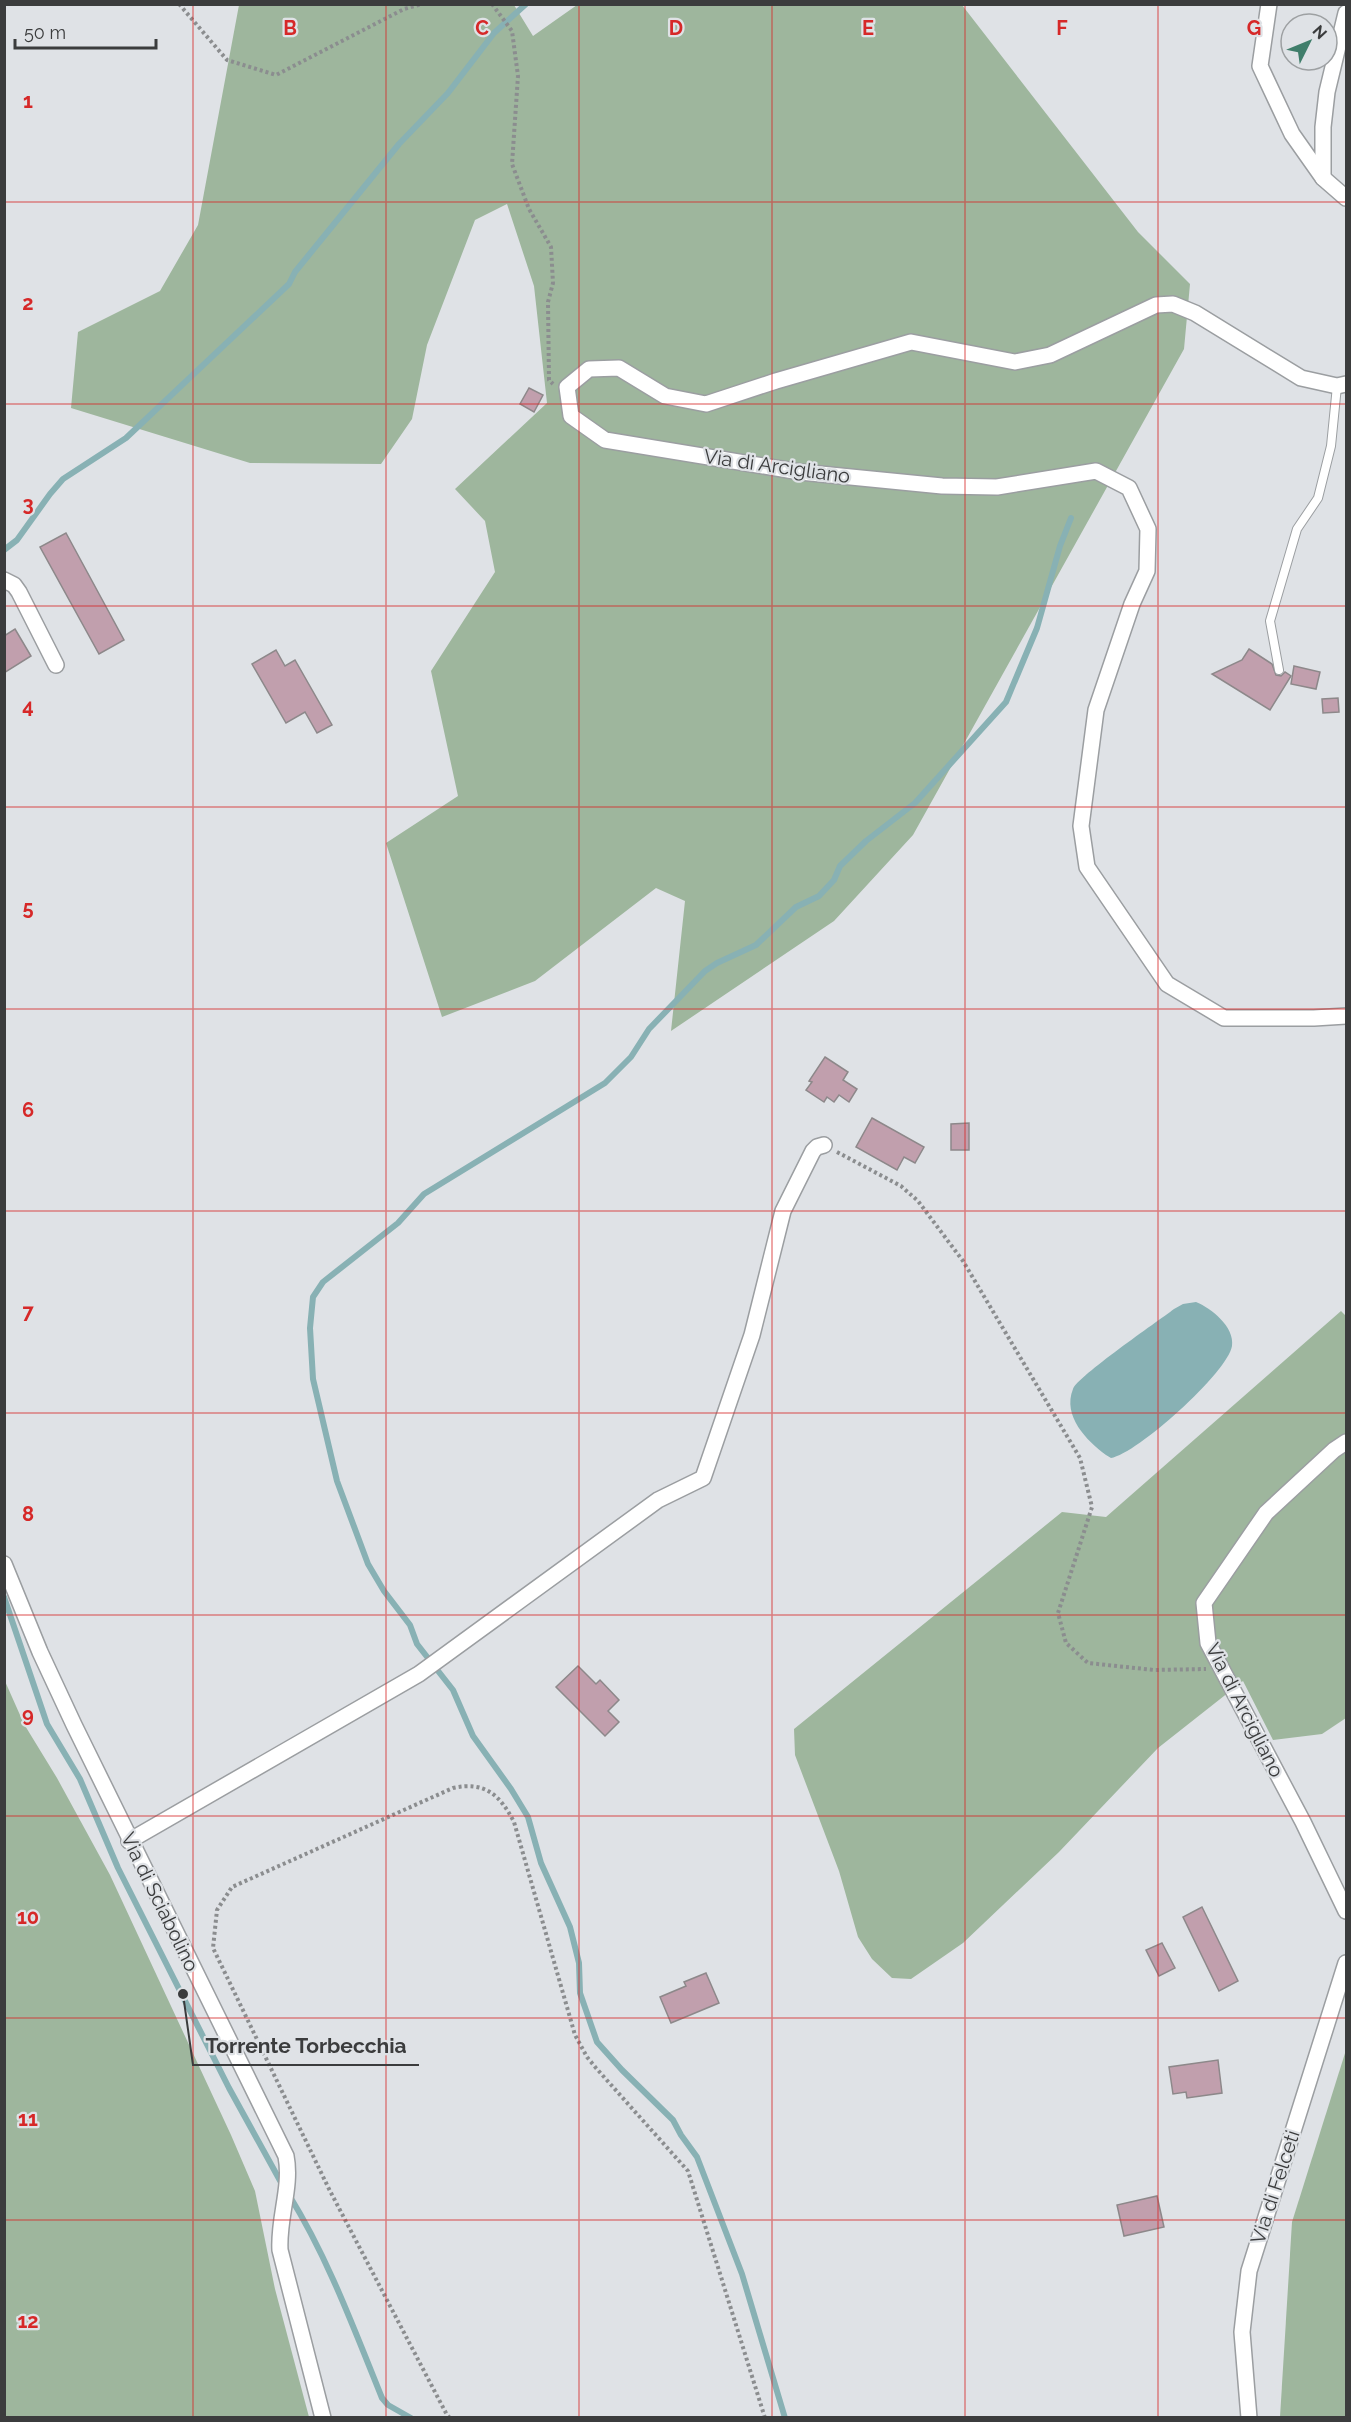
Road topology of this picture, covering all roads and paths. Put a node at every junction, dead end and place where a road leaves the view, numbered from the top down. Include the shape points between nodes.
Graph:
1 (179, 4) edge
2 (422, 4) edge
3 (492, 4) edge
4 (1269, 4) edge
5 (1347, 13) edge
6 (1323, 178) junction
7 (1347, 198) edge
8 (1342, 385) edge
9 (568, 397) junction
10 (4, 580) edge
11 (57, 665) dead end
12 (1279, 670) dead end
13 (1347, 1016) edge
14 (824, 1145) joint
15 (1347, 1442) edge
16 (4, 1564) edge
17 (1221, 1669) junction
18 (129, 1841) junction
19 (1347, 1911) edge
20 (1347, 1963) edge
21 (323, 2418) edge
22 (450, 2418) edge
23 (765, 2418) edge
24 (1249, 2418) edge

1 - 2 path via 227,60 276,75 404,9
3 - 9 path via 512,31 518,76 512,164 551,247 549,380
4 - 6 street via 1260,66 1292,134
5 - 6 street via 1327,92
6 - 7 street
8 - 9 street via 1301,378 1196,313 1173,304 1156,305 1050,355 1015,362 910,342 706,404 665,396 619,368 589,369 567,387
8 - 12 lane via 1318,498 1297,528 1270,621
9 - 13 street, Via di Arcigliano via 571,416 605,440 800,472 942,486 997,487 1096,471 1129,488 1148,528 1147,571 1096,710 1081,826 1087,867 1167,984 1224,1018
10 - 11 street via 19,592
14 - 17 path via 901,1186 918,1201 963,1261 1080,1458 1092,1507 1058,1613 1066,1643 1088,1663 1154,1670
14 - 18 street via 813,1151 783,1211 752,1335 703,1478 658,1500 418,1674
15 - 17 street, Via di Arcigliano via 1266,1513 1204,1603 1208,1643
16 - 18 street, Via di Sciabolino via 40,1652
17 - 19 street, Via di Arcigliano
18 - 21 street, Via di Sciabolino via 286,2156 288,2179 279,2234 282,2264
20 - 24 street, Via di Felceti via 1249,2271 1242,2332
22 - 23 path via 329,2189 213,1948 217,1910 232,1887 453,1788 473,1785 496,1796 514,1822 581,2047 688,2171

